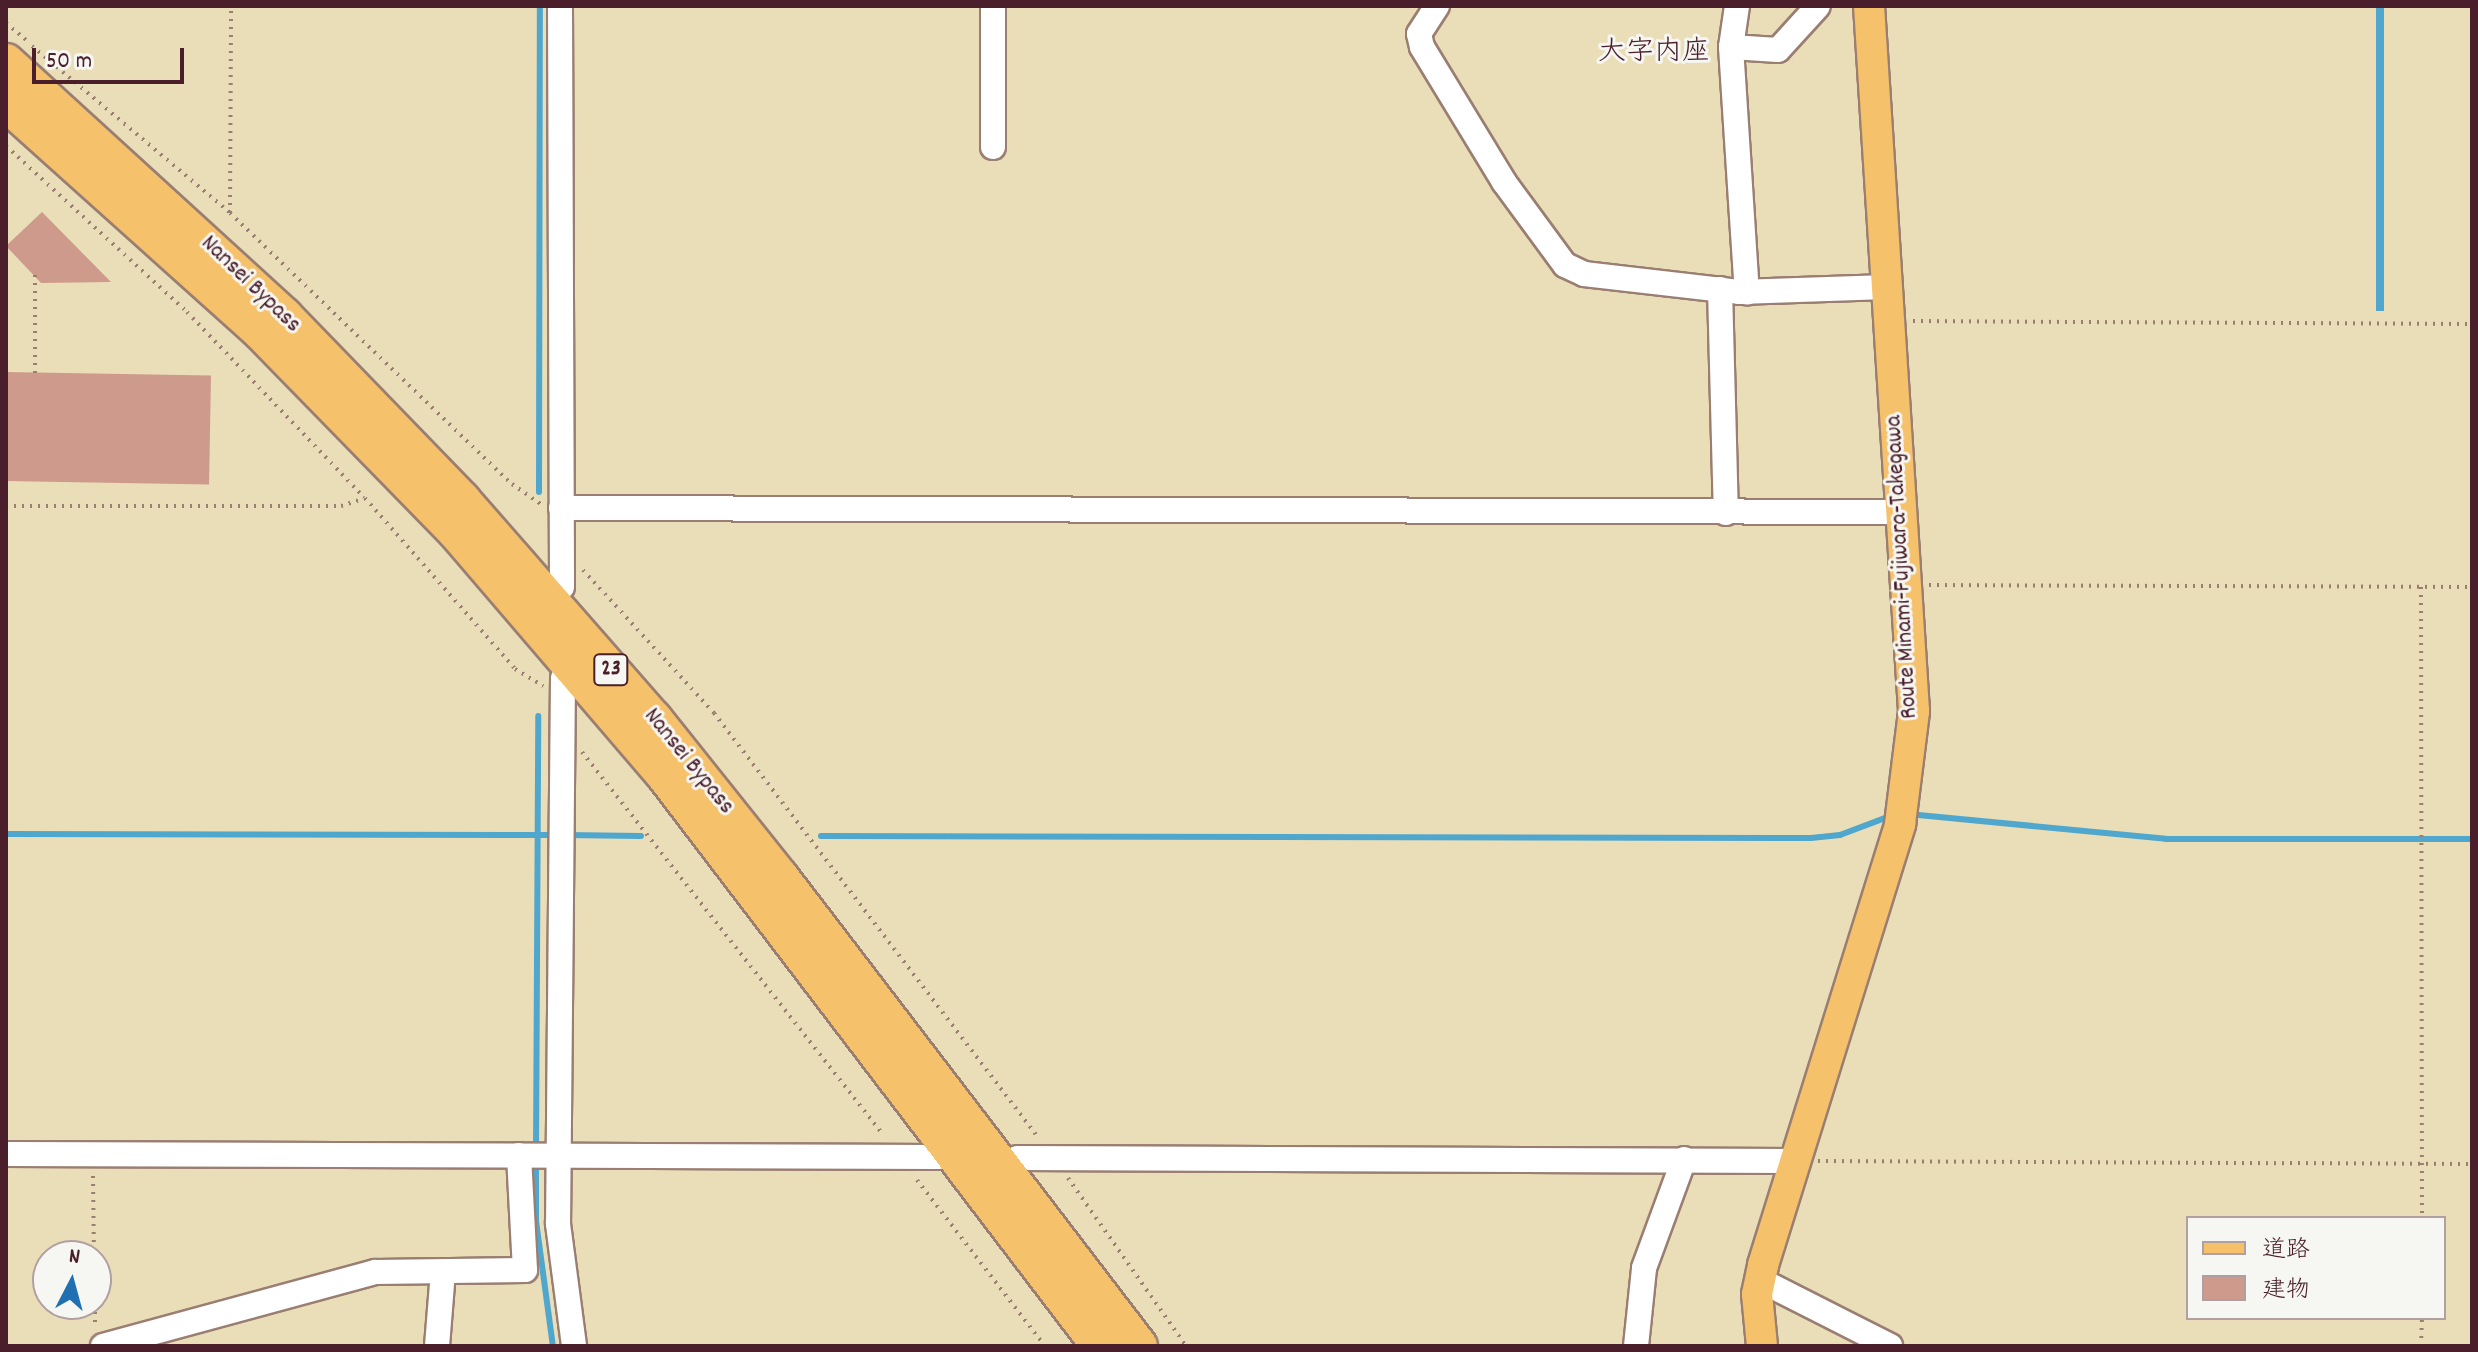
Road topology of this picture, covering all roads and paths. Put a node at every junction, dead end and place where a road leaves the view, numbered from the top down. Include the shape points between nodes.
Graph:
1 (231, 6) edge
2 (560, 6) edge
3 (993, 6) edge
4 (1437, 6) edge
5 (1737, 6) edge
6 (1818, 6) edge
7 (1869, 6) edge
8 (6, 23) edge
9 (1731, 47) junction
10 (6, 62) edge
11 (6, 103) edge
12 (6, 146) edge
13 (993, 147) dead end
14 (230, 213) junction
15 (35, 275) dead end
16 (1887, 287) junction
17 (1720, 289) junction
18 (1747, 292) junction
19 (1890, 321) junction
20 (2472, 324) edge
21 (35, 373) dead end
22 (365, 498) junction
23 (6, 506) edge
24 (561, 508) junction
25 (1900, 512) junction
26 (1726, 513) junction
27 (561, 576) joint
28 (1907, 585) junction
29 (2421, 587) junction
30 (2472, 587) edge
31 (562, 683) joint
32 (561, 749) junction
33 (6, 1154) edge
34 (93, 1154) junction
35 (539, 1155) junction
36 (900, 1157) junction
37 (939, 1157) dead end
38 (1017, 1158) dead end
39 (1054, 1158) junction
40 (1684, 1159) junction
41 (1793, 1161) junction
42 (2423, 1164) junction
43 (2472, 1164) edge
44 (2422, 1216) edge
45 (94, 1240) edge
46 (443, 1272) junction
47 (1760, 1280) junction
48 (2422, 1320) edge
49 (103, 1346) edge
50 (437, 1346) edge
51 (574, 1346) edge
52 (1045, 1346) edge
53 (1100, 1346) edge
54 (1139, 1346) edge
55 (1186, 1346) edge
56 (1636, 1346) edge
57 (1762, 1346) edge
58 (1890, 1346) edge
59 (2421, 1346) edge

1 - 14 path
2 - 24 street
3 - 13 street
4 - 17 street via 1419,34 1422,47 1504,182 1565,265 1584,274
5 - 9 street
6 - 9 street via 1778,50
7 - 16 main road, Route Minami-Fujiwara-Takegawa
8 - 14 path
9 - 18 street
10 - 54 highway, Nansei Bypass / 23 via 284,316 472,511 654,719
11 - 53 highway, Nansei Bypass / 23 via 260,331 457,533 672,784
12 - 22 path via 187,312
14 - 24 path via 512,484 542,505
15 - 21 path
16 - 18 street
16 - 19 main road, Route Minami-Fujiwara-Takegawa
17 - 18 street
17 - 26 street
19 - 20 path
19 - 25 main road, Route Minami-Fujiwara-Takegawa
22 - 23 path via 341,506
22 - 31 path via 515,669 540,686
24 - 26 street
24 - 27 street
25 - 26 street
25 - 28 main road, Route Minami-Fujiwara-Takegawa
27 - 39 path via 589,571 714,713
28 - 29 path
28 - 41 main road, Route Minami-Fujiwara-Takegawa via 1914,711 1901,815
29 - 30 path
29 - 42 path
31 - 32 street
32 - 35 street
32 - 36 path via 586,753
33 - 34 street
34 - 35 street
34 - 45 path
35 - 36 street
35 - 46 street via 525,1270
35 - 51 street via 558,1224
36 - 37 street
36 - 52 path
38 - 39 street
39 - 40 street
39 - 55 path
40 - 41 street
40 - 56 street via 1644,1268
41 - 42 path
41 - 47 main road, Route Minami-Fujiwara-Takegawa
42 - 43 path
42 - 44 path
46 - 49 street via 375,1272
46 - 50 street
47 - 57 main road, Route Minami-Fujiwara-Takegawa
47 - 58 street
48 - 59 path

